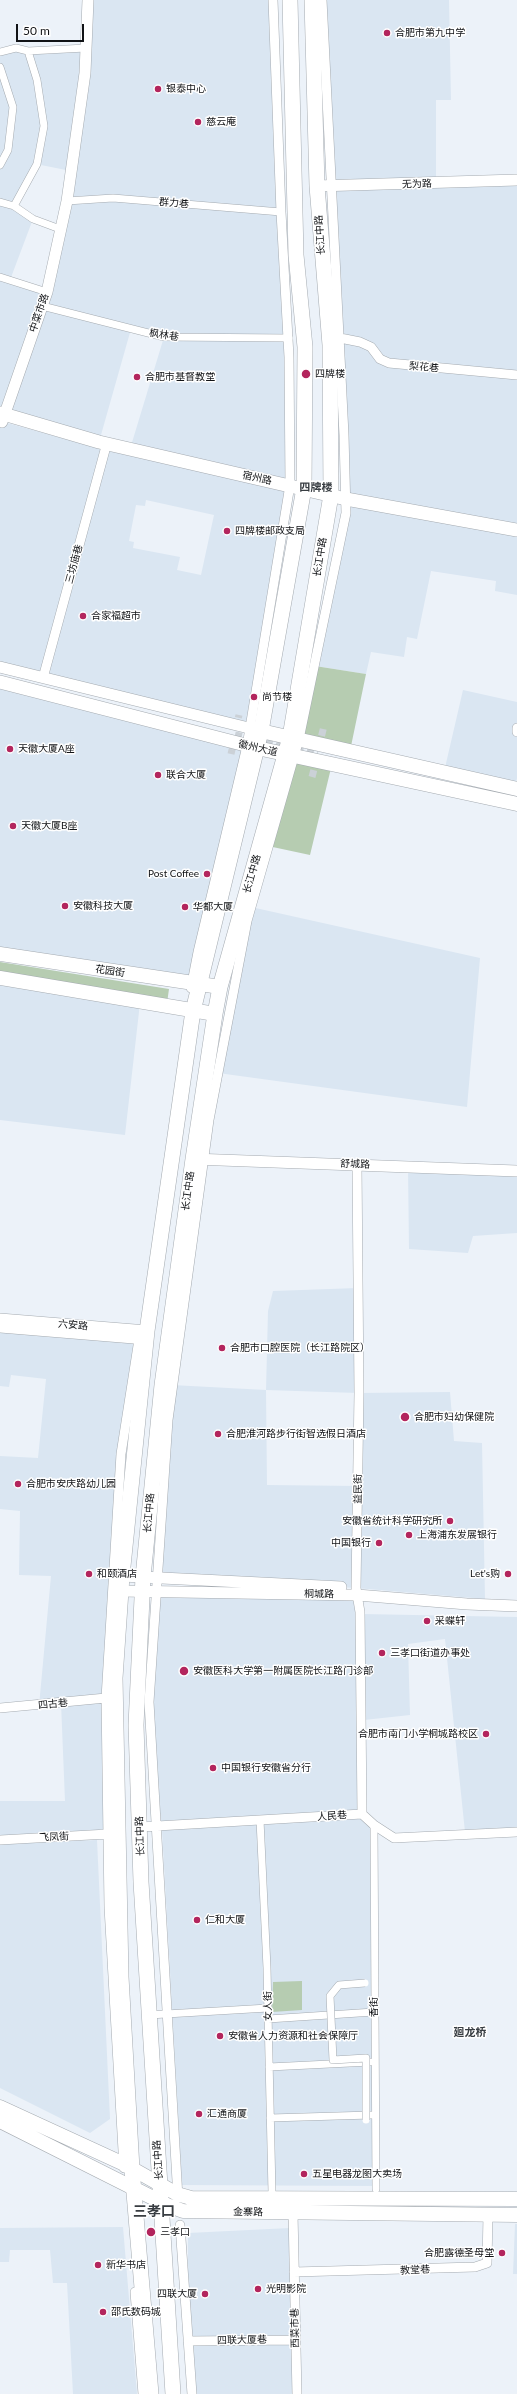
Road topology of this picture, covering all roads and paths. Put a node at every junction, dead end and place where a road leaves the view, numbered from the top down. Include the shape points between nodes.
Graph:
1 (88, 0) edge
2 (273, 0) edge
3 (290, 0) edge
4 (312, 0) edge
5 (322, 0) edge
6 (86, 48) junction
7 (28, 51) junction
8 (0, 52) edge
9 (0, 67) edge
10 (0, 165) edge
11 (517, 180) edge
12 (317, 186) junction
13 (332, 187) junction
14 (67, 201) junction
15 (0, 202) edge
16 (14, 206) junction
17 (281, 212) junction
18 (60, 229) junction
19 (0, 277) edge
20 (47, 292) junction
21 (42, 306) junction
22 (289, 338) junction
23 (340, 338) junction
24 (517, 375) edge
25 (1, 417) edge
26 (105, 450) junction
27 (296, 490) junction
28 (330, 498) junction
29 (346, 502) junction
30 (517, 530) edge
31 (517, 536) edge
32 (0, 667) edge
33 (43, 678) junction
34 (0, 682) edge
35 (517, 728) edge
36 (256, 729) junction
37 (517, 732) edge
38 (294, 738) junction
39 (252, 747) junction
40 (289, 755) junction
41 (516, 785) edge
42 (517, 804) edge
43 (0, 954) edge
44 (0, 978) edge
45 (195, 983) junction
46 (220, 987) junction
47 (190, 1010) junction
48 (215, 1014) junction
49 (198, 1159) junction
50 (356, 1164) junction
51 (517, 1171) edge
52 (0, 1319) edge
53 (0, 1327) edge
54 (143, 1335) junction
55 (122, 1576) junction
56 (150, 1584) junction
57 (121, 1591) junction
58 (356, 1591) junction
59 (517, 1600) edge
60 (517, 1606) edge
61 (106, 1698) junction
62 (0, 1708) edge
63 (362, 1814) junction
64 (260, 1820) junction
65 (374, 1825) junction
66 (157, 1826) junction
67 (140, 1827) junction
68 (517, 1832) edge
69 (108, 1834) junction
70 (0, 1840) edge
71 (364, 1983) dead end
72 (268, 2008) junction
73 (374, 2012) junction
74 (168, 2014) junction
75 (149, 2015) junction
76 (268, 2018) junction
77 (375, 2062) junction
78 (269, 2067) junction
79 (0, 2107) edge
80 (375, 2115) junction
81 (270, 2118) junction
82 (366, 2120) dead end
83 (0, 2121) edge
84 (367, 2147) dead end
85 (375, 2147) junction
86 (128, 2167) junction
87 (130, 2185) junction
88 (159, 2185) junction
89 (376, 2188) dead end
90 (272, 2193) dead end
91 (178, 2199) junction
92 (517, 2199) edge
93 (160, 2201) junction
94 (293, 2213) junction
95 (488, 2215) junction
96 (517, 2215) edge
97 (180, 2225) dead end
98 (294, 2272) junction
99 (296, 2340) junction
100 (188, 2341) junction
101 (143, 2394) edge
102 (152, 2394) edge
103 (173, 2394) edge
104 (192, 2394) edge
105 (297, 2394) edge

1 - 6 street, 中菜市路
2 - 17 street
3 - 27 highway, 长江中路 via 296,255 305,347
4 - 12 highway, 长江中路
5 - 13 street
6 - 7 street
6 - 14 street, 中菜市路 via 85,73
7 - 8 street via 16,48
7 - 16 street via 37,80 44,126 36,164
9 - 10 street via 13,107 8,150
11 - 13 street, 无为路
12 - 13 street, 无为路
12 - 28 highway, 长江中路 via 330,345
13 - 23 street
14 - 17 street, 群力巷 via 113,198
14 - 18 street, 中菜市路
15 - 16 street
16 - 18 street via 32,219
17 - 22 street
18 - 20 street, 中菜市路
19 - 20 street
20 - 21 street, 中菜市路
21 - 22 street, 枫林巷 via 164,337
21 - 25 street, 中菜市路
22 - 27 street
23 - 24 street, 梨花巷 via 371,347 380,358 389,363
23 - 29 street
25 - 26 main road, 宿州路
25 - 27 main road, 宿州路
26 - 27 main road, 宿州路
26 - 33 street, 三坊庙巷
27 - 28 main road, 宿州路
27 - 36 highway, 长江中路
28 - 29 main road, 宿州路
28 - 38 highway, 长江中路
29 - 30 main road, 宿州路
29 - 31 main road, 宿州路
29 - 38 street
32 - 33 street, 徽州大道
33 - 36 street, 徽州大道
34 - 39 main road, 徽州大道
35 - 37 street
36 - 38 main road, 徽州大道
36 - 39 highway, 长江中路
38 - 40 highway, 长江中路
38 - 41 main road, 徽州大道
39 - 40 main road, 徽州大道
39 - 45 highway, 长江中路
40 - 42 main road, 徽州大道
40 - 46 highway, 长江中路
40 - 49 street via 247,921 209,1120
43 - 45 main road, 花园街
44 - 47 main road
45 - 46 main road, 花园街
45 - 47 highway, 长江中路
46 - 48 highway, 长江中路
47 - 48 main road
47 - 54 highway, 长江中路
48 - 49 highway, 长江中路
49 - 50 street, 舒城路
49 - 56 highway, 长江中路 via 162,1385
50 - 51 street, 舒城路
50 - 58 street, 益民街
52 - 54 street, 六安路
53 - 54 street, 六安路
54 - 55 highway, 长江中路
54 - 61 street via 121,1454
55 - 56 street, 桐城路
55 - 57 highway, 长江中路
56 - 57 street, 桐城路
56 - 58 street, 桐城路
56 - 66 street via 149,1702
56 - 67 highway, 长江中路 via 136,1725
57 - 86 highway, 长江中路 via 116,1678 116,1815
58 - 59 street, 桐城路
58 - 60 street, 桐城路 via 468,1604
58 - 63 street, 益民街 via 360,1612
61 - 62 street, 四古巷
61 - 69 street
63 - 64 street, 人民巷
63 - 65 street
64 - 66 street, 人民巷
64 - 72 street, 女人街
65 - 68 street via 394,1838
65 - 73 street, 香街
66 - 67 street, 人民巷
66 - 74 street
67 - 75 highway, 长江中路
69 - 70 street, 飞凤街
69 - 86 street via 109,1907
71 - 82 street, bridge via 352,1986 339,1985 330,1996 333,2060 366,2058
72 - 74 street
72 - 76 street, 女人街
73 - 76 street via 353,2010
73 - 77 street, 香街
74 - 75 street
74 - 91 street
75 - 88 highway, 长江中路
76 - 78 street, 女人街
77 - 78 street
77 - 80 street, 香街
78 - 81 street, 女人街
79 - 86 main road, 金寨路
80 - 81 street
80 - 85 street, 香街
81 - 90 street, 女人街
83 - 87 main road, 金寨路
84 - 85 street
85 - 89 street, 香街
86 - 87 highway, 长江中路
86 - 88 main road, 金寨路
87 - 93 main road, 金寨路
87 - 101 street
87 - 102 highway, 长江中路
88 - 91 main road, 金寨路
88 - 93 highway, 长江中路
91 - 92 main road, 金寨路
93 - 94 main road, 金寨路 via 183,2211
93 - 103 highway, 长江中路
94 - 95 main road, 金寨路
94 - 98 street, 西菜市巷
95 - 96 main road, 金寨路
95 - 98 street, 教堂巷 via 486,2263 475,2267
97 - 100 street
98 - 99 street, 西菜市巷
99 - 100 street, 四联大厦巷
99 - 105 street, 西菜市巷
100 - 104 street

